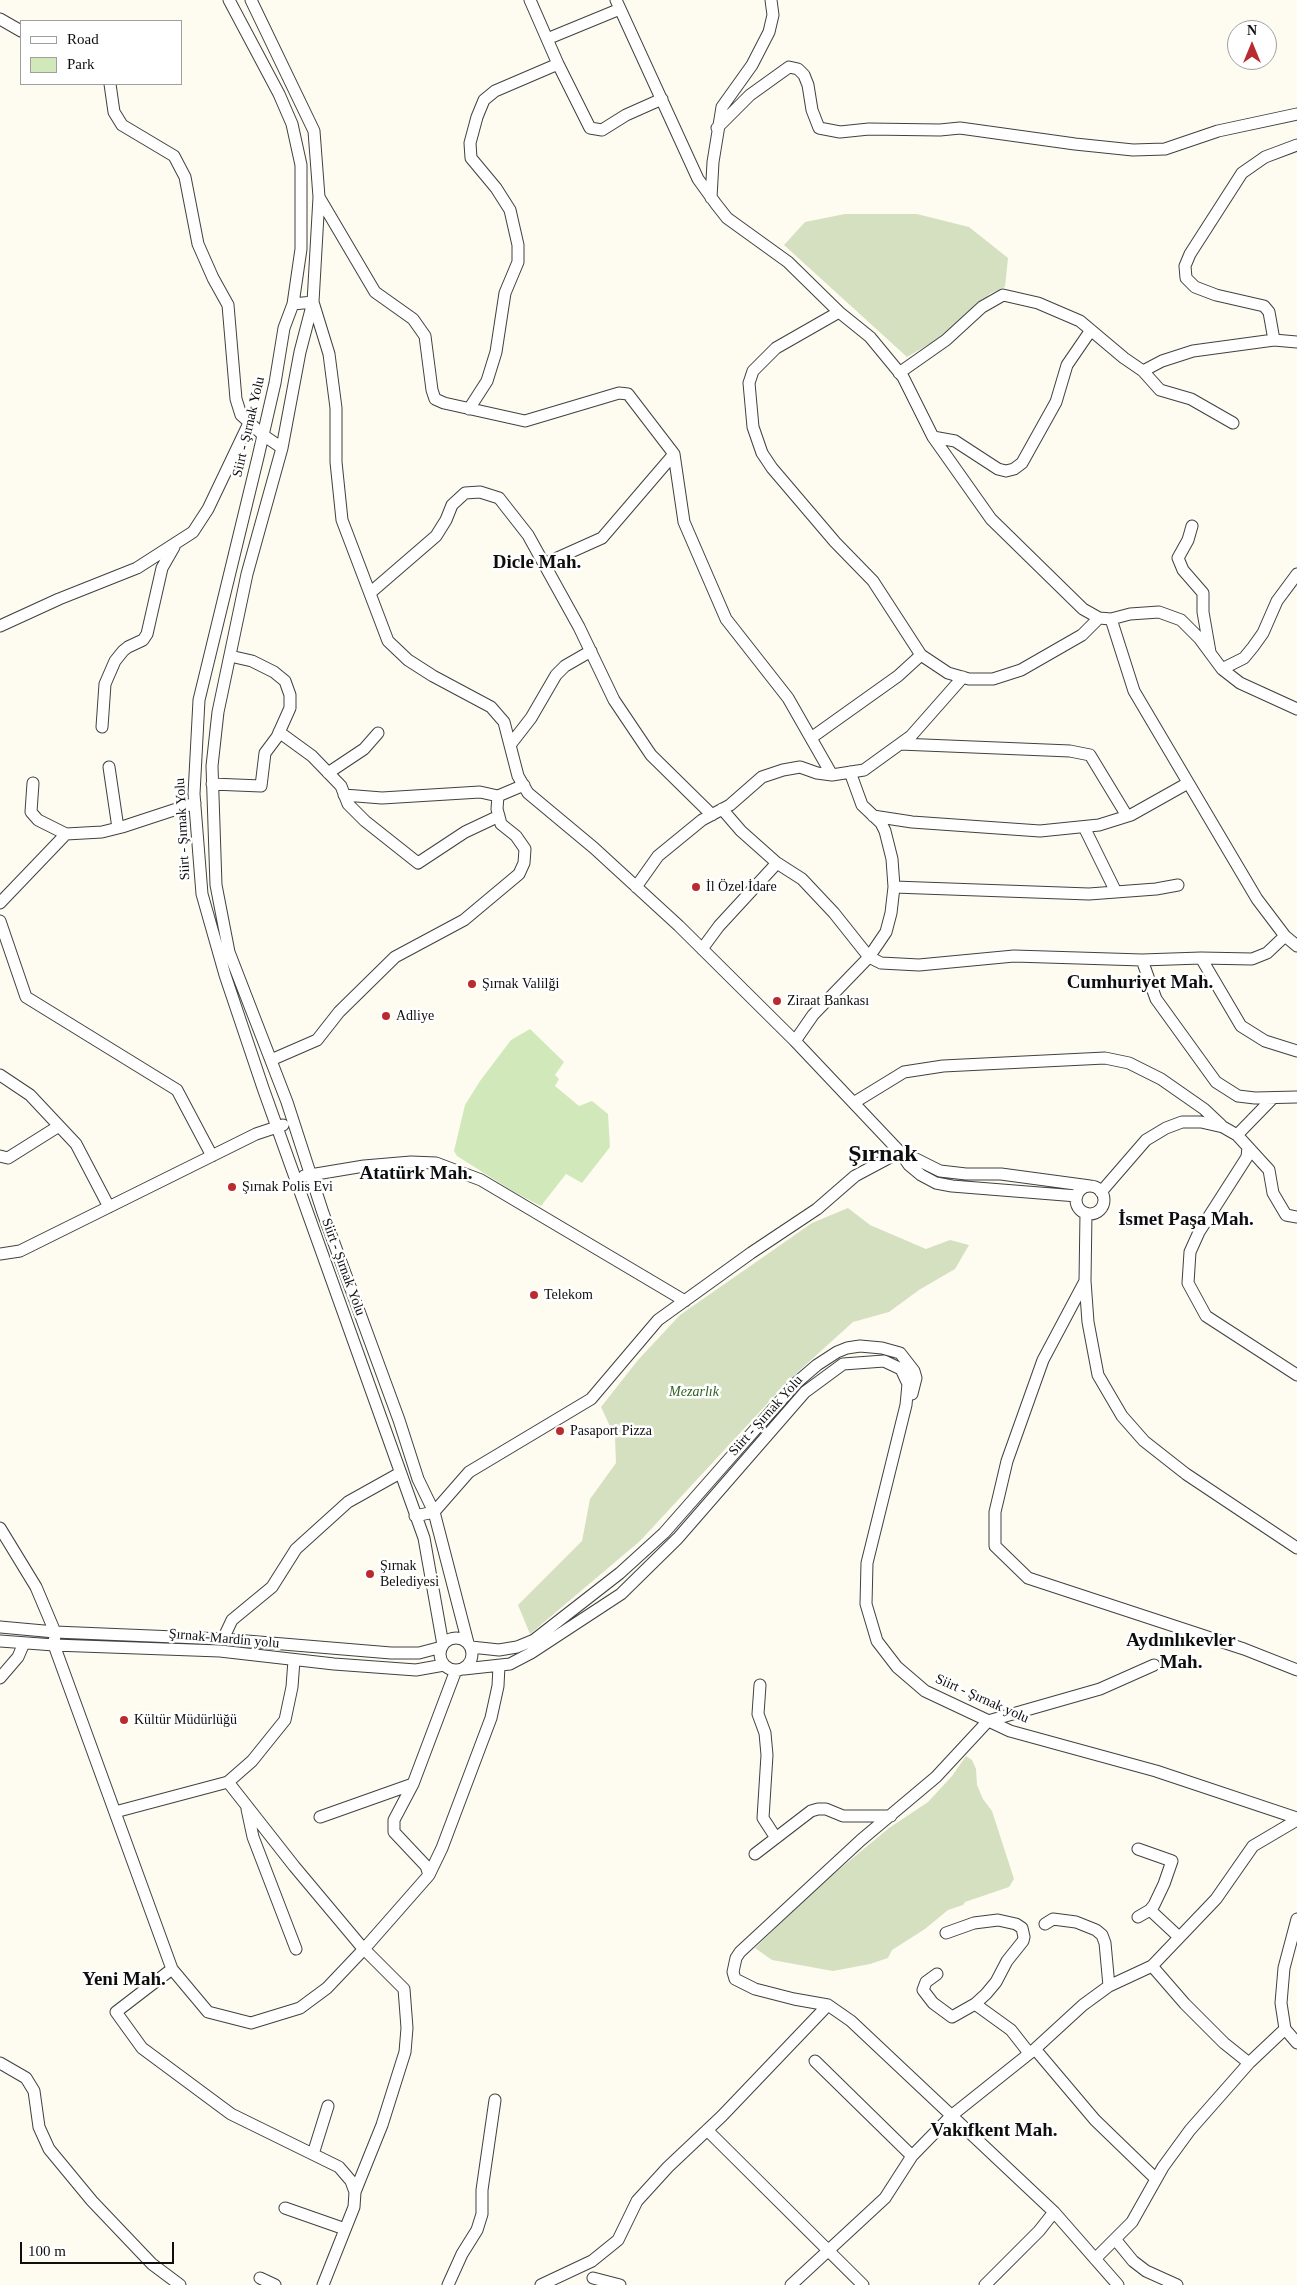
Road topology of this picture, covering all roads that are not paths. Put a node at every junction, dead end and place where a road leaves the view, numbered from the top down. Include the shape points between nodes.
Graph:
1 (229, 0) edge
2 (251, 0) edge
3 (530, 0) edge
4 (771, 0) edge
5 (618, 4) edge
6 (0, 19) edge
7 (20, 30) edge
8 (547, 39) junction
9 (558, 64) junction
10 (110, 85) edge
11 (662, 98) junction
12 (1297, 114) edge
13 (717, 128) junction
14 (1297, 145) edge
15 (319, 197) junction
16 (711, 198) junction
17 (313, 302) junction
18 (293, 304) junction
19 (838, 312) junction
20 (1091, 330) junction
21 (1274, 340) junction
22 (1297, 342) edge
23 (1143, 371) junction
24 (899, 373) junction
25 (469, 409) junction
26 (249, 423) junction
27 (1233, 423) dead end
28 (263, 436) junction
29 (933, 436) junction
30 (282, 448) junction
31 (674, 454) junction
32 (1192, 526) dead end
33 (174, 545) junction
34 (544, 564) junction
35 (1297, 574) edge
36 (370, 593) junction
37 (1099, 618) junction
38 (1112, 619) junction
39 (0, 626) edge
40 (591, 651) junction
41 (1210, 652) junction
42 (921, 655) junction
43 (230, 656) junction
44 (1222, 669) junction
45 (963, 677) junction
46 (1297, 709) edge
47 (102, 727) dead end
48 (279, 732) junction
49 (378, 733) dead end
50 (811, 738) junction
51 (900, 744) junction
52 (510, 745) junction
53 (109, 767) dead end
54 (850, 772) junction
55 (328, 773) junction
56 (832, 775) junction
57 (33, 783) dead end
58 (1188, 783) junction
59 (212, 784) junction
60 (524, 785) junction
61 (344, 795) junction
62 (498, 796) junction
63 (195, 802) junction
64 (717, 812) junction
65 (499, 816) junction
66 (872, 816) junction
67 (1126, 816) junction
68 (1084, 827) junction
69 (118, 828) junction
70 (66, 834) junction
71 (777, 862) junction
72 (1178, 885) dead end
73 (636, 887) junction
74 (894, 887) junction
75 (1116, 892) junction
76 (0, 903) edge
77 (0, 920) edge
78 (1285, 936) junction
79 (1297, 946) edge
80 (702, 949) junction
81 (869, 957) junction
82 (1201, 958) junction
83 (1142, 960) junction
84 (795, 1041) junction
85 (1297, 1050) edge
86 (271, 1060) junction
87 (0, 1075) edge
88 (1297, 1097) edge
89 (1273, 1098) junction
90 (855, 1102) junction
91 (294, 1123) junction
92 (59, 1126) junction
93 (278, 1126) junction
94 (1222, 1127) junction
95 (1237, 1135) junction
96 (1248, 1146) junction
97 (900, 1152) junction
98 (0, 1156) edge
99 (212, 1156) junction
100 (311, 1174) junction
101 (296, 1178) junction
102 (1090, 1186) junction
103 (1101, 1192) junction
104 (1077, 1196) junction
105 (109, 1207) junction
106 (1086, 1213) junction
107 (1297, 1217) edge
108 (1, 1251) edge
109 (1085, 1281) junction
110 (685, 1301) junction
111 (1297, 1374) edge
112 (906, 1405) junction
113 (400, 1473) junction
114 (434, 1512) junction
115 (415, 1516) junction
116 (0, 1528) edge
117 (1297, 1548) edge
118 (0, 1627) edge
119 (55, 1632) junction
120 (223, 1639) junction
121 (0, 1640) edge
122 (24, 1643) junction
123 (54, 1645) junction
124 (470, 1645) junction
125 (443, 1646) junction
126 (294, 1660) junction
127 (444, 1665) junction
128 (1154, 1665) dead end
129 (499, 1666) junction
130 (460, 1670) junction
131 (1297, 1670) edge
132 (0, 1678) edge
133 (760, 1685) dead end
134 (988, 1721) junction
135 (228, 1782) junction
136 (413, 1784) junction
137 (246, 1805) junction
138 (115, 1812) junction
139 (891, 1816) junction
140 (320, 1817) dead end
141 (1297, 1819) edge
142 (776, 1838) junction
143 (1138, 1849) dead end
144 (755, 1854) dead end
145 (429, 1875) junction
146 (1150, 1910) junction
147 (1138, 1917) dead end
148 (1297, 1919) edge
149 (1045, 1924) dead end
150 (946, 1933) dead end
151 (1180, 1937) junction
152 (296, 1949) dead end
153 (364, 1949) junction
154 (1152, 1966) junction
155 (172, 1969) junction
156 (937, 1974) dead end
157 (1109, 1986) junction
158 (976, 2004) junction
159 (828, 2005) junction
160 (1285, 2029) junction
161 (1297, 2043) edge
162 (1032, 2051) junction
163 (815, 2062) dead end
164 (0, 2063) edge
165 (1249, 2063) junction
166 (495, 2100) dead end
167 (328, 2106) dead end
168 (951, 2116) junction
169 (708, 2130) junction
170 (313, 2154) junction
171 (912, 2156) junction
172 (1156, 2179) junction
173 (355, 2192) junction
174 (285, 2208) dead end
175 (1054, 2212) junction
176 (345, 2229) junction
177 (1115, 2239) junction
178 (828, 2252) junction
179 (1095, 2259) junction
180 (592, 2261) junction
181 (260, 2278) dead end
182 (591, 2281) edge
183 (180, 2285) edge
184 (275, 2285) edge
185 (323, 2285) edge
186 (448, 2285) edge
187 (541, 2285) edge
188 (620, 2285) edge
189 (791, 2285) edge
190 (863, 2285) edge
191 (985, 2285) edge
192 (1118, 2285) edge
193 (1177, 2285) edge

1 - 18 street, Siirt - Şırnak Yolu via 289,116 301,165 301,248
2 - 15 street, Siirt - Şırnak Yolu via 314,131
3 - 8 street
4 - 13 street via 769,32 752,65 722,107
5 - 8 street
5 - 11 street
6 - 7 street
8 - 9 street
9 - 11 street via 590,128 595,130 602,130
9 - 25 street via 495,91 484,100 470,143 471,158 510,210 518,262 505,293 496,352 487,381
10 - 26 street via 114,112 122,125 174,156 185,177 198,244 228,305 236,399 241,415
11 - 16 street via 698,179
12 - 13 street via 1218,131 1165,149 1134,150 1075,144 960,128 840,132 819,128 804,75 789,67 750,95
13 - 16 street
14 - 21 street via 1265,157 1242,172 1185,266 1186,278 1195,287 1264,306 1269,312
15 - 17 street, Siirt - Şırnak Yolu
15 - 25 street via 375,292 413,319 425,336 435,399
16 - 19 street via 727,218 788,262
17 - 18 street
17 - 30 street, Siirt - Şırnak Yolu
17 - 36 street via 329,354 336,408 336,462 342,520
18 - 28 street, Siirt - Şırnak Yolu via 284,328
19 - 24 street via 870,337
19 - 42 street via 776,348 753,370 749,383 752,427 772,468 873,581
20 - 23 street
20 - 24 street via 1080,321 1038,303 1002,295 982,307 946,340
20 - 29 street via 1067,365 1063,386 1052,409 1022,463 1014,469 998,469 955,441
21 - 22 street
21 - 23 street via 1193,351
23 - 27 street via 1160,390 1192,399
24 - 29 street
25 - 31 street via 524,421 619,393 628,394
26 - 28 street
26 - 33 street via 208,509 193,532
28 - 30 street
28 - 63 street, Siirt - Şırnak Yolu via 199,700
29 - 37 street via 991,519 1083,610
30 - 43 street, Siirt - Şırnak Yolu via 247,574
31 - 34 street via 602,538
31 - 50 street via 684,522 726,618 788,698
32 - 41 street via 1178,558 1183,570 1203,592
33 - 39 street via 136,568
33 - 47 street via 162,568 147,634 115,661 105,684
34 - 36 street via 528,536 499,498 480,492 464,493 452,505 436,536
34 - 40 street
35 - 44 street via 1253,647 1244,658
36 - 52 street via 388,641 408,660 490,707 504,722
37 - 38 street
37 - 45 street via 1082,635 1021,670 994,679
38 - 41 street via 1159,612 1181,620
38 - 58 street via 1134,691
40 - 52 street via 556,675 531,718
40 - 64 street via 614,700 651,755
41 - 44 street
42 - 45 street via 948,673
42 - 50 street via 898,676
43 - 48 street via 252,661 285,681 290,694 290,708
43 - 59 street, Siirt - Şırnak Yolu via 218,712
44 - 46 street via 1240,683
45 - 51 street
48 - 55 street via 312,756
48 - 59 street via 265,753 261,786
49 - 55 street via 364,749
50 - 56 street
51 - 54 street via 864,770
51 - 67 street via 1070,751 1090,755
52 - 60 street via 518,776
53 - 69 street
54 - 56 street
54 - 66 street via 862,805
55 - 61 street via 341,786
56 - 64 street via 800,767 783,770 762,777
57 - 70 street via 31,812 38,820
58 - 67 street
58 - 78 street via 1257,900
59 - 86 street, Siirt - Şırnak Yolu via 216,885 229,952
60 - 62 street
60 - 73 street via 528,793
61 - 62 street via 382,798 480,792
61 - 65 street via 348,804 366,821 418,862
62 - 65 street
63 - 69 street
63 - 93 street, Siirt - Şırnak Yolu via 202,894 225,975
64 - 71 street
64 - 73 street via 658,856
65 - 86 street via 501,824 516,836 525,849 519,874 464,920 395,957 339,1012 317,1040
66 - 68 street via 1040,831
66 - 74 street via 885,831
67 - 68 street
68 - 75 street
69 - 70 street
70 - 76 street
71 - 80 street
71 - 81 street via 802,880 834,913
72 - 75 street
73 - 80 street
74 - 75 street via 1089,894
74 - 81 street via 892,913 886,932
77 - 99 street via 26,997 176,1090
78 - 79 street
78 - 82 street via 1267,953 1252,959
80 - 84 street
81 - 83 street via 881,963 919,964 1014,956
81 - 84 street via 812,1015
82 - 83 street
82 - 85 street via 1241,1026 1265,1041
83 - 89 street via 1156,999 1216,1082 1238,1096
84 - 90 street
86 - 91 street, Siirt - Şırnak Yolu
87 - 92 street via 30,1095
88 - 89 street
89 - 95 street
90 - 94 street via 904,1072 914,1070 1105,1058 1129,1063 1161,1079 1204,1109
90 - 97 street
91 - 93 street
91 - 100 street, Siirt - Şırnak Yolu
92 - 98 street via 8,1158
92 - 105 street via 76,1144
93 - 99 street
93 - 101 street, Siirt - Şırnak Yolu
94 - 95 street
94 - 103 street via 1182,1122 1166,1128 1146,1140
95 - 96 street
96 - 107 street via 1269,1170 1273,1193 1286,1215
96 - 111 street via 1247,1157 1190,1252 1188,1283 1206,1316
97 - 102 street via 940,1171 1001,1174
97 - 104 street via 921,1175 936,1183
97 - 110 street via 855,1176 817,1209
99 - 105 street
100 - 101 street
100 - 110 street via 411,1162 436,1164 481,1180
100 - 114 street, Siirt - Şırnak Yolu via 418,1479
101 - 113 street, Siirt - Şırnak Yolu
102 - 103 street
102 - 104 street
103 - 106 street via 1104,1200 1101,1208
104 - 106 street via 1077,1204
105 - 108 street via 20,1251
106 - 109 street
109 - 117 street via 1088,1322 1098,1375 1122,1416 1144,1441 1186,1474
109 - 131 street via 1043,1360 1007,1461 995,1512 994,1546 1028,1578
110 - 114 street via 658,1320 591,1399 469,1472
112 - 124 street, Siirt - Şırnak Yolu via 916,1378 900,1353 860,1346 837,1352 796,1383 664,1533 620,1573 534,1640 499,1650
112 - 129 street, Siirt - Şırnak Yolu via 908,1384 901,1368 884,1361 843,1364 805,1392 678,1538 622,1594 531,1653
112 - 134 street, Siirt - Şırnak yolu via 867,1564 866,1604 877,1641 897,1666 925,1691
113 - 115 street, Siirt - Şırnak Yolu
113 - 120 street via 348,1502 296,1549 272,1587 232,1620
114 - 115 street
114 - 124 street, Siirt - Şırnak Yolu
115 - 125 street, Siirt - Şırnak Yolu via 424,1538
116 - 119 street via 36,1587
118 - 119 street, Şırnak-Mardin yolu
119 - 120 street, Şırnak-Mardin yolu
119 - 123 street
120 - 125 street, Şırnak-Mardin yolu via 392,1653 419,1653
121 - 122 street, Şırnak-Mardin yolu
122 - 123 street, Şırnak-Mardin yolu
122 - 132 street via 18,1657
123 - 126 street, Şırnak-Mardin yolu via 220,1651
123 - 138 street
124 - 125 street via 454,1638
124 - 130 street via 472,1657
125 - 127 street via 440,1656
126 - 127 street, Şırnak-Mardin yolu via 416,1670
126 - 135 street via 285,1720 252,1760
127 - 130 street
128 - 134 street via 1100,1689
129 - 130 street, Siirt - Şırnak Yolu
129 - 145 street via 491,1718
130 - 136 street
133 - 142 street via 758,1714 767,1755 763,1818
134 - 139 street via 936,1777
134 - 141 street, Siirt - Şırnak yolu via 1010,1731 1156,1771
135 - 137 street
135 - 138 street
136 - 140 street
136 - 145 street via 394,1820 394,1832 426,1866
137 - 152 street via 253,1837
137 - 153 street
138 - 155 street
139 - 142 street via 843,1816 818,1809
139 - 159 street via 861,1840 736,1958 735,1979 755,1989
141 - 151 street via 1253,1846 1216,1899
142 - 144 street
143 - 146 street via 1172,1861
145 - 153 street
146 - 147 street
146 - 151 street
148 - 160 street via 1284,1968 1281,2003
149 - 157 street via 1052,1919 1076,1922 1102,1935
150 - 158 street via 986,1920 1016,1924 1022,1928 1023,1942 1007,1961 996,1982
151 - 154 street
153 - 155 street via 326,1988 300,2008 251,2023 208,2012
153 - 173 street via 404,1989 407,2039 382,2125
154 - 157 street
154 - 165 street via 1198,2017
155 - 170 street via 116,2012 142,2048 231,2114
156 - 158 street via 926,1982 923,1990 944,2013 952,2017
157 - 162 street via 1083,2004
158 - 162 street via 1011,2030
159 - 168 street via 852,2021
159 - 169 street
160 - 161 street
160 - 165 street
162 - 168 street
162 - 172 street via 1095,2120
163 - 171 street
164 - 183 street via 26,2078 34,2091 40,2127 49,2150 152,2264
165 - 172 street via 1190,2130
166 - 186 street via 478,2230 462,2254
167 - 170 street
168 - 171 street
168 - 175 street
169 - 178 street
169 - 180 street via 668,2166 637,2201 618,2240
170 - 173 street via 339,2166
171 - 178 street via 885,2198
172 - 177 street via 1132,2222
173 - 176 street via 354,2206
174 - 176 street
175 - 179 street
175 - 191 street
176 - 185 street
177 - 179 street
177 - 193 street via 1146,2272
178 - 189 street
178 - 190 street
179 - 192 street
180 - 182 street
180 - 187 street
181 - 184 street
182 - 188 street

